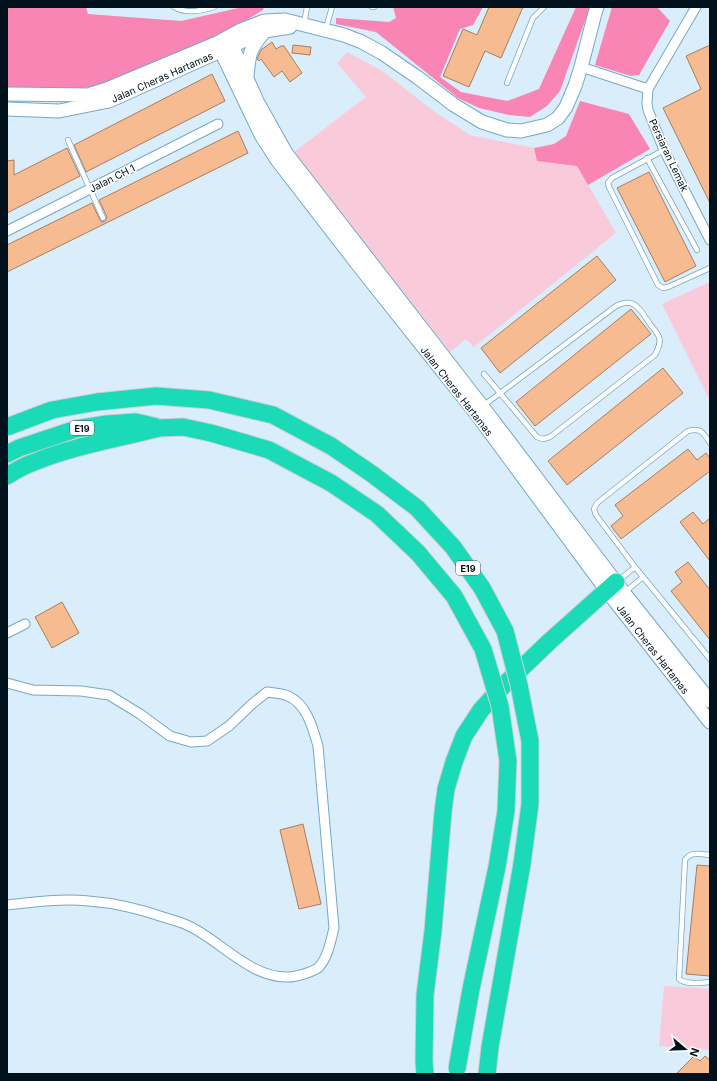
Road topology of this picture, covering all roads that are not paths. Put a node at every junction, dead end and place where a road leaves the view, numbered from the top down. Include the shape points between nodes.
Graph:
1 (174, 7) edge
2 (214, 7) edge
3 (307, 7) edge
4 (332, 7) edge
5 (544, 7) edge
6 (597, 7) edge
7 (696, 7) edge
8 (304, 25) junction
9 (326, 30) junction
10 (264, 31) junction
11 (224, 44) junction
12 (581, 67) junction
13 (247, 79) junction
14 (507, 83) dead end
15 (648, 89) junction
16 (7, 94) edge
17 (253, 106) junction
18 (7, 109) edge
19 (218, 124) dead end
20 (68, 140) dead end
21 (664, 150) junction
22 (647, 158) junction
23 (91, 189) junction
24 (104, 218) dead end
25 (7, 231) edge
26 (710, 240) edge
27 (697, 250) dead end
28 (710, 268) edge
29 (484, 374) dead end
30 (499, 394) junction
31 (478, 409) junction
32 (7, 427) edge
33 (160, 428) junction
34 (710, 442) edge
35 (7, 454) edge
36 (7, 476) edge
37 (635, 567) junction
38 (643, 577) junction
39 (616, 592) junction
40 (25, 624) dead end
41 (7, 633) edge
42 (710, 659) edge
43 (7, 683) edge
44 (710, 701) edge
45 (710, 722) edge
46 (710, 855) edge
47 (7, 905) edge
48 (710, 982) edge
49 (425, 1074) edge
50 (457, 1074) edge
51 (487, 1074) edge

1 - 2 lane via 188,12
3 - 8 lane
4 - 9 lane
5 - 14 lane via 533,18
6 - 12 street
7 - 15 street, Persiaran Lemak
8 - 9 street
8 - 10 street
8 - 11 street via 285,20 264,21
9 - 12 street via 362,42 382,53 454,105 482,122 507,130 534,129 558,118 566,107
10 - 11 street
10 - 13 street via 254,44 249,57
11 - 13 street, Jalan Cheras Hartamas
11 - 16 street, Jalan Cheras Hartamas via 88,95
11 - 17 street, Jalan Cheras Hartamas
11 - 18 street, Jalan Cheras Hartamas via 109,101 59,111
12 - 15 street
13 - 17 street, Jalan Cheras Hartamas
15 - 21 street, Persiaran Lemak via 648,110
17 - 31 street, Jalan Cheras Hartamas via 366,266
19 - 23 street, Jalan CH 1
20 - 23 lane
21 - 22 lane
21 - 26 street, Persiaran Lemak
22 - 27 lane
22 - 28 lane via 612,178 608,183 658,285 668,288
23 - 24 lane
23 - 25 street, Jalan CH 1
29 - 30 lane
30 - 30 lane via 622,303 630,302 636,305 659,336 659,347 655,355 550,437 537,437
30 - 31 lane
31 - 39 street, Jalan Cheras Hartamas
32 - 51 highway, E19, bridge via 52,410 156,396 209,400 273,415 331,446 372,474 417,508 453,547 482,588 505,631 530,741 530,804
33 - 35 highway, E19 via 136,422 76,429
33 - 36 highway via 71,450 31,463
33 - 50 highway, E19, bridge via 183,427 269,450 331,483 377,514 418,553 454,596 483,649 500,706 508,761 506,811
34 - 37 lane via 704,433 696,429 688,431 597,503 594,509 596,515
37 - 38 lane
37 - 39 lane
38 - 39 lane
38 - 42 lane
39 - 44 street, Jalan Cheras Hartamas
39 - 45 street, Jalan Cheras Hartamas
39 - 49 highway via 550,641 481,710 464,736 445,796 425,995
40 - 41 street
43 - 47 street via 33,690 81,691 109,695 170,736 191,742 208,741 267,692 288,696 300,705 311,723 318,746 334,928 327,954 318,968 288,977 259,971 189,926 154,914 88,901 64,900
46 - 48 lane via 693,853 685,860 679,979 687,982

